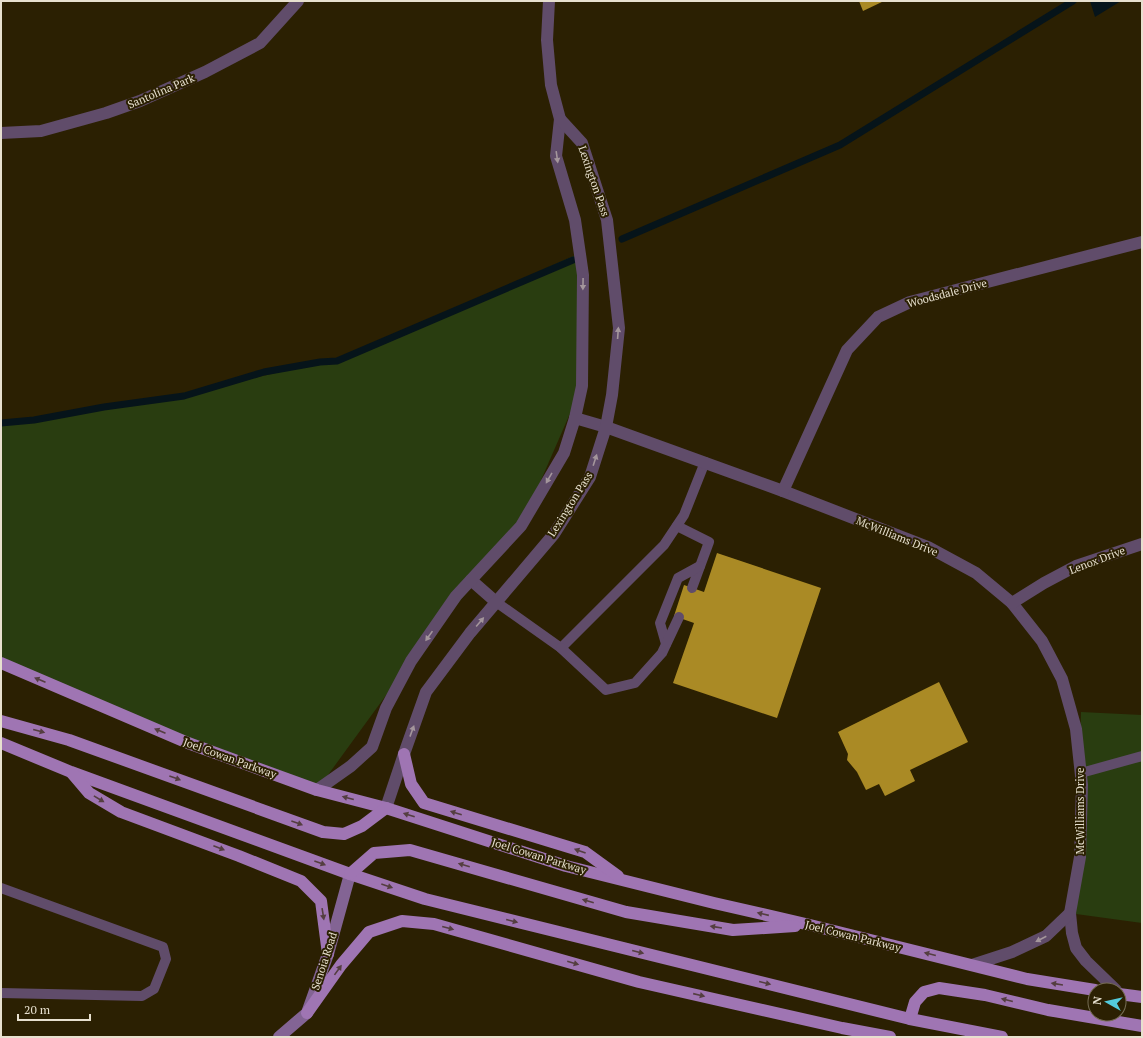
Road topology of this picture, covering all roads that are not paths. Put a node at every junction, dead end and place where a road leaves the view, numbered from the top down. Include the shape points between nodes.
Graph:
1 (298, 1) edge
2 (549, 1) edge
3 (560, 119) junction
4 (1, 133) edge
5 (1142, 242) edge
6 (575, 418) junction
7 (606, 427) junction
8 (705, 462) junction
9 (783, 491) junction
10 (677, 526) junction
11 (1142, 544) edge
12 (700, 566) junction
13 (471, 580) junction
14 (692, 588) dead end
15 (496, 602) junction
16 (1012, 603) junction
17 (679, 618) dead end
18 (666, 644) junction
19 (561, 648) junction
20 (1, 663) edge
21 (1, 721) edge
22 (1, 743) edge
23 (404, 754) junction
24 (1142, 756) edge
25 (72, 772) junction
26 (1081, 773) junction
27 (317, 790) junction
28 (386, 808) junction
29 (350, 874) junction
30 (624, 880) junction
31 (1, 888) edge
32 (1070, 913) junction
33 (810, 925) junction
34 (328, 954) junction
35 (972, 964) junction
36 (1107, 982) edge
37 (1087, 989) edge
38 (1, 992) edge
39 (1127, 994) edge
40 (1142, 997) edge
41 (307, 1013) junction
42 (910, 1019) junction
43 (1142, 1026) edge
44 (279, 1037) edge
45 (890, 1037) edge
46 (1002, 1037) edge

1 - 4 street, Santolina Park via 260,43 205,72 140,101 41,130
2 - 3 street, Lexington Pass via 547,40 551,85
3 -> 6 street, Lexington Pass via 556,156 575,220 583,275 582,386
7 -> 3 street, Lexington Pass via 612,395 618,328 607,220 582,143
5 - 9 street, Woodsdale Drive via 910,302 878,317 847,350
6 - 7 street, McWilliams Drive
6 -> 13 street, Lexington Pass via 564,454 521,526
7 - 8 street, McWilliams Drive
15 -> 7 street, Lexington Pass via 554,534 590,477
8 - 9 street, McWilliams Drive
8 - 10 lane via 684,515
9 - 16 street, McWilliams Drive via 928,547 976,573
10 - 12 lane via 709,542
10 - 19 lane via 664,545
11 - 16 street, Lenox Drive via 1076,566
12 - 14 lane
12 - 18 lane via 678,578 660,623
13 - 15 street
13 -> 27 street, Lexington Pass via 456,596 411,661 386,708 372,746 351,766
15 - 19 lane
23 -> 15 street, Lexington Pass via 426,692
16 - 26 street, McWilliams Drive via 1042,641 1062,679 1076,729
17 - 18 lane
18 - 19 lane via 662,653 635,683 606,690
27 -> 20 main road, Joel Cowan Parkway via 188,743
21 -> 28 main road via 69,740 323,832 344,834 362,826
22 - 25 main road
23 - 28 street, Lexington Pass
30 -> 23 main road via 585,852 424,803 411,784
24 - 26 lane
25 -> 29 main road
25 -> 34 main road via 89,793 122,812 301,881 321,901
26 - 32 street, McWilliams Drive via 1080,857
28 -> 27 main road, Joel Cowan Parkway
30 -> 28 main road, Joel Cowan Parkway via 566,866
33 -> 29 main road via 732,930 626,912 410,850 374,853
29 - 34 street, Senoia Road
29 -> 42 main road via 425,899
33 -> 30 main road, Joel Cowan Parkway
31 - 38 lane via 163,947 166,959 154,989 142,996
32 -> 35 street via 1046,936 1012,952
32 - 36 street, McWilliams Drive via 1076,948
35 -> 33 main road, Joel Cowan Parkway
34 - 41 street, Senoia Road
37 -> 35 main road, Joel Cowan Parkway via 1027,979
39 - 40 main road
41 - 44 street, Senoia Road
41 -> 45 main road via 341,965 369,932 402,921 434,924 640,982
43 -> 42 main road via 939,988 924,992 915,1002
42 - 46 main road

